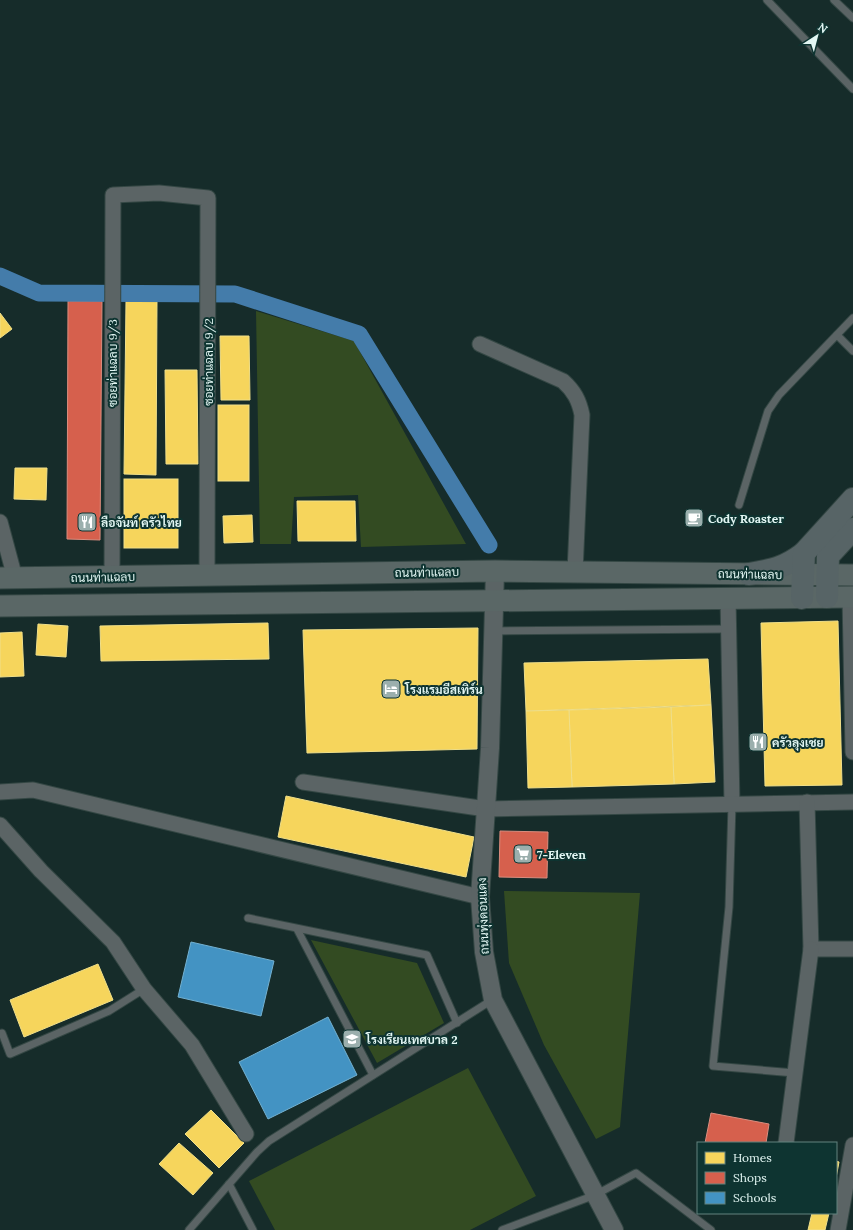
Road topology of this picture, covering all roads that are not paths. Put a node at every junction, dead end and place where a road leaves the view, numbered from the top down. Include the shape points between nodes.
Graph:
1 (767, 0) edge
2 (834, 0) edge
3 (853, 18) edge
4 (853, 89) edge
5 (159, 193) joint
6 (853, 318) edge
7 (837, 335) junction
8 (480, 344) dead end
9 (853, 351) edge
10 (853, 499) edge
11 (739, 505) dead end
12 (0, 522) edge
13 (853, 529) edge
14 (804, 553) junction
15 (495, 571) junction
16 (574, 572) junction
17 (749, 574) junction
18 (853, 574) edge
19 (207, 575) junction
20 (803, 575) junction
21 (827, 575) junction
22 (112, 577) junction
23 (7, 578) edge
24 (827, 597) junction
25 (852, 597) edge
26 (728, 598) junction
27 (802, 598) junction
28 (494, 600) junction
29 (8, 606) edge
30 (729, 629) junction
31 (493, 631) junction
32 (853, 752) edge
33 (303, 782) dead end
34 (0, 792) edge
35 (807, 802) junction
36 (853, 802) edge
37 (732, 804) junction
38 (486, 809) junction
39 (0, 825) edge
40 (480, 897) junction
41 (248, 918) dead end
42 (297, 929) junction
43 (811, 949) junction
44 (853, 949) edge
45 (144, 988) junction
46 (493, 1000) junction
47 (457, 1023) junction
48 (2, 1032) dead end
49 (795, 1073) junction
50 (374, 1075) junction
51 (246, 1134) dead end
52 (786, 1142) edge
53 (853, 1145) edge
54 (229, 1184) junction
55 (595, 1195) junction
56 (849, 1197) edge
57 (189, 1230) edge
58 (252, 1230) edge
59 (502, 1230) edge
60 (614, 1230) edge
61 (711, 1230) edge
62 (838, 1230) edge

1 - 4 lane
2 - 3 lane
5 - 19 street, ซอยท่าแฉลบ 9/2 via 208,198
5 - 22 street, ซอยท่าแฉลบ 9/3 via 113,195
6 - 7 lane
7 - 9 lane
7 - 11 lane via 779,395 768,411
8 - 16 street via 562,381 572,390 579,402 582,415
10 - 14 main road
12 - 23 street
13 - 21 main road via 828,556
14 - 17 main road via 789,564
14 - 20 main road
15 - 16 main road, ถนนท่าแฉลบ
15 - 19 main road, ถนนท่าแฉลบ
15 - 28 street, ถนนทุ่งดอนแดง
16 - 17 main road, ถนนท่าแฉลบ
17 - 20 main road, ถนนท่าแฉลบ
18 - 21 main road, ถนนท่าแฉลบ
19 - 22 main road, ถนนท่าแฉลบ
20 - 21 main road, ถนนท่าแฉลบ
20 - 27 main road
21 - 24 main road
22 - 23 main road, ถนนท่าแฉลบ
23 - 29 main road
24 - 25 main road, ถนนท่าแฉลบ
24 - 27 main road, ถนนท่าแฉลบ
25 - 32 street
26 - 27 main road, ถนนท่าแฉลบ
26 - 28 main road, ถนนท่าแฉลบ
26 - 30 street
28 - 29 main road, ถนนท่าแฉลบ
28 - 31 street, ถนนทุ่งดอนแดง
30 - 31 lane
30 - 37 street
31 - 38 street, ถนนทุ่งดอนแดง
33 - 38 street
34 - 40 street via 33,790
35 - 36 street
35 - 37 street
35 - 43 street
37 - 38 street
37 - 49 lane via 729,908 713,1066
38 - 40 street, ถนนทุ่งดอนแดง
39 - 45 street via 41,871 113,942
40 - 46 street, ถนนทุ่งดอนแดง via 484,952
41 - 42 lane
42 - 47 lane via 427,955
42 - 50 lane
43 - 44 street
43 - 49 street
45 - 48 lane via 109,1011 10,1054
45 - 51 street via 192,1045
46 - 47 lane
46 - 55 street, ถนนทุ่งดอนแดง
47 - 50 lane
49 - 52 street
50 - 54 lane via 269,1141
53 - 56 street
54 - 57 lane
54 - 58 lane
55 - 59 lane
55 - 60 street, ถนนทุ่งดอนแดง
55 - 61 lane via 636,1172
56 - 62 street

